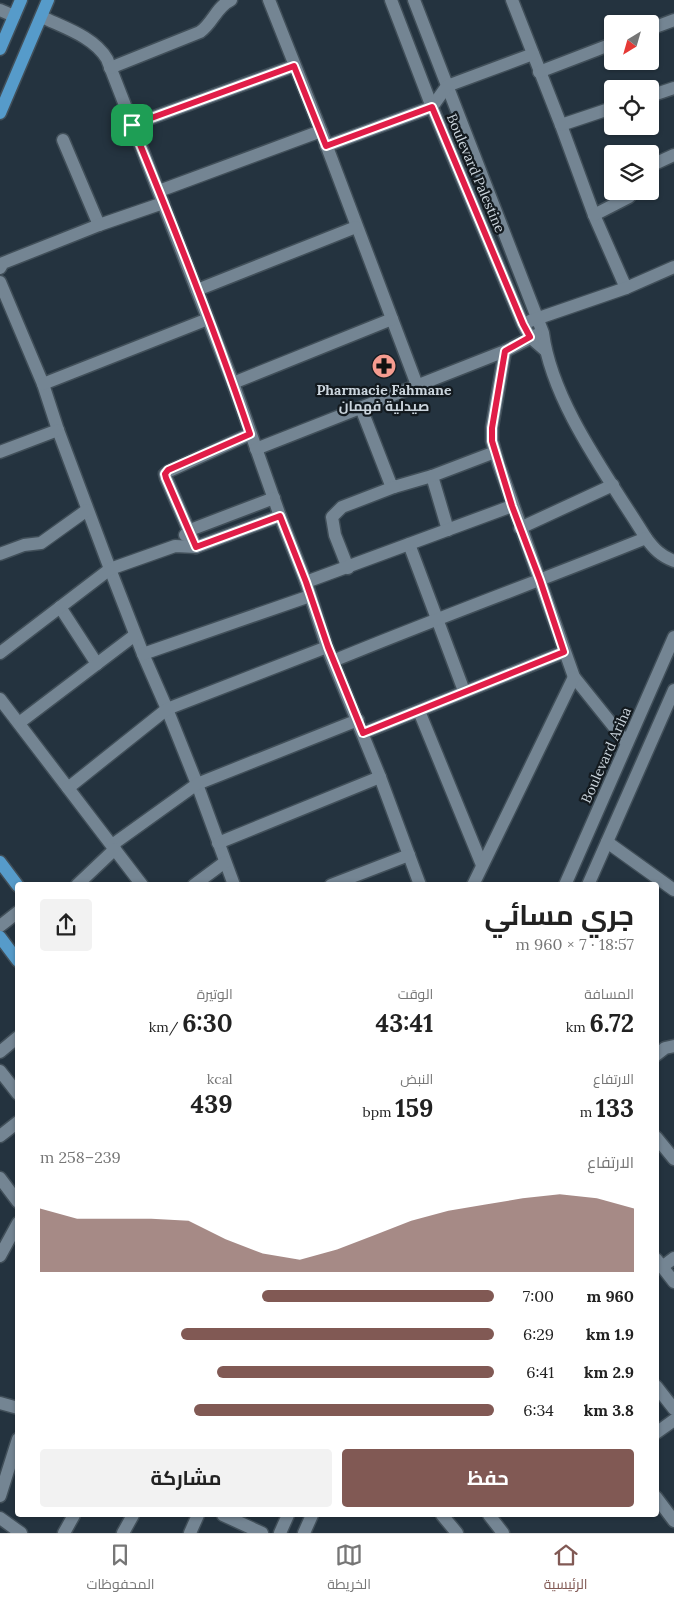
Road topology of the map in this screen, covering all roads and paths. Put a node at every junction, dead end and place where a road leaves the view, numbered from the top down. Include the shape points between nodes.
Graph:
1 (21, 0) edge
2 (48, 0) edge
3 (231, 0) edge
4 (269, 0) edge
5 (391, 0) edge
6 (414, 0) edge
7 (512, 0) edge
8 (0, 10) edge
9 (14, 16) junction
10 (42, 17) junction
11 (674, 20) edge
12 (659, 26) edge
13 (604, 47) edge
14 (0, 49) edge
15 (533, 54) junction
16 (294, 66) junction
17 (110, 68) junction
18 (539, 72) junction
19 (447, 86) junction
20 (674, 88) edge
21 (659, 93) edge
22 (432, 107) junction
23 (604, 111) edge
24 (0, 113) edge
25 (132, 125) junction
26 (561, 126) junction
27 (321, 131) junction
28 (63, 140) dead end
29 (326, 146) junction
30 (674, 155) edge
31 (659, 162) edge
32 (161, 197) junction
33 (622, 200) edge
34 (594, 215) junction
35 (99, 225) junction
36 (356, 227) junction
37 (1, 264) edge
38 (674, 267) edge
39 (0, 282) edge
40 (626, 288) junction
41 (197, 290) junction
42 (537, 318) junction
43 (208, 319) junction
44 (392, 319) junction
45 (523, 324) junction
46 (543, 333) junction
47 (530, 337) junction
48 (545, 350) junction
49 (505, 351) junction
50 (233, 383) junction
51 (43, 384) junction
52 (417, 384) junction
53 (361, 408) junction
54 (58, 430) junction
55 (250, 434) junction
56 (256, 449) junction
57 (0, 452) edge
58 (496, 452) junction
59 (432, 476) junction
60 (613, 485) junction
61 (394, 487) junction
62 (274, 498) junction
63 (512, 506) junction
64 (87, 510) junction
65 (280, 516) junction
66 (520, 528) junction
67 (190, 530) junction
68 (448, 530) junction
69 (646, 538) junction
70 (408, 544) junction
71 (175, 546) junction
72 (196, 547) junction
73 (0, 554) edge
74 (674, 561) edge
75 (348, 568) junction
76 (110, 569) junction
77 (540, 580) junction
78 (306, 582) junction
79 (310, 596) junction
80 (60, 607) junction
81 (437, 618) junction
82 (135, 635) junction
83 (674, 637) edge
84 (328, 647) junction
85 (564, 652) junction
86 (0, 653) edge
87 (143, 654) junction
88 (333, 661) junction
89 (97, 664) junction
90 (574, 677) junction
91 (674, 690) edge
92 (464, 692) junction
93 (0, 699) edge
94 (167, 709) junction
95 (419, 711) junction
96 (358, 720) junction
97 (18, 724) junction
98 (363, 733) junction
99 (627, 743) junction
100 (380, 777) junction
101 (197, 784) junction
102 (68, 788) junction
103 (607, 842) junction
104 (218, 843) junction
105 (113, 847) junction
106 (409, 855) junction
107 (0, 862) edge
108 (225, 862) junction
109 (482, 865) junction
110 (15, 882) edge
111 (80, 882) edge
112 (140, 882) edge
113 (198, 882) edge
114 (233, 882) edge
115 (338, 882) edge
116 (419, 882) edge
117 (474, 882) edge
118 (566, 882) edge
119 (589, 882) edge
120 (674, 890) edge
121 (15, 914) edge
122 (0, 926) edge
123 (0, 937) edge
124 (15, 957) edge
125 (15, 1040) edge
126 (674, 1046) edge
127 (0, 1052) edge
128 (659, 1053) edge
129 (0, 1071) edge
130 (15, 1090) edge
131 (15, 1124) edge
132 (0, 1136) edge
133 (659, 1141) edge
134 (674, 1159) edge
135 (0, 1178) edge
136 (15, 1198) edge
137 (15, 1228) edge
138 (0, 1256) edge
139 (674, 1258) edge
140 (659, 1263) edge
141 (674, 1282) edge
142 (659, 1390) edge
143 (0, 1403) edge
144 (15, 1407) edge
145 (674, 1409) edge
146 (674, 1420) edge
147 (659, 1430) edge
148 (15, 1449) edge
149 (0, 1496) edge
150 (659, 1501) edge
151 (73, 1517) edge
152 (132, 1517) edge
153 (197, 1517) edge
154 (227, 1517) edge
155 (287, 1517) edge
156 (311, 1517) edge
157 (444, 1517) edge
158 (491, 1517) edge
159 (0, 1518) edge
160 (674, 1520) edge
161 (21, 1533) edge
162 (64, 1533) edge
163 (123, 1533) edge
164 (190, 1533) edge
165 (262, 1533) edge
166 (280, 1533) edge
167 (304, 1533) edge
168 (456, 1533) edge
169 (503, 1533) edge

1 - 9 main road
2 - 10 main road
3 - 17 street via 223,4 200,32
4 - 16 street
5 - 22 street, Boulevard Palestine
6 - 19 street, Boulevard Palestine
7 - 15 street
8 - 9 street
9 - 14 main road
10 - 17 street via 94,43 102,50
10 - 24 main road
11 - 12 street
13 - 18 street
15 - 18 street
15 - 19 street
16 - 25 street
16 - 27 street
17 - 25 street
18 - 26 street
19 - 22 street
19 - 42 street, Boulevard Palestine
20 - 21 street
22 - 29 street
22 - 45 street, Boulevard Palestine
23 - 26 street
25 - 32 street
26 - 34 street
27 - 29 street
27 - 32 street
28 - 35 street
29 - 36 street
30 - 31 street
32 - 35 street
32 - 41 street
33 - 34 street
34 - 40 street
35 - 37 street
36 - 41 street
36 - 44 street
38 - 40 street
39 - 51 street
40 - 42 street
41 - 43 street
42 - 45 street
42 - 46 street, Boulevard Palestine
43 - 50 street
43 - 51 street
44 - 50 street
44 - 52 street
45 - 47 street, Boulevard Palestine
46 - 47 street
46 - 48 street, Boulevard Palestine
47 - 48 street, Boulevard Palestine
47 - 49 street
48 - 60 street, Boulevard Palestine via 568,410
49 - 52 street
49 - 58 street via 492,428
50 - 55 street
51 - 54 street
52 - 53 street
53 - 56 street
53 - 61 street
54 - 57 street
54 - 64 street
55 - 56 street
55 - 67 street via 165,474
56 - 62 street
58 - 59 street
58 - 63 street
59 - 61 street
59 - 68 street
60 - 66 street
60 - 69 street, Boulevard Palestine
61 - 75 street via 342,508 332,517 335,535
62 - 65 street
62 - 67 street
63 - 66 street
63 - 68 street
64 - 73 street via 41,543
64 - 76 street
65 - 72 street
65 - 78 street
66 - 77 street
67 - 71 street
67 - 72 street
68 - 70 street
69 - 74 street, Boulevard Palestine via 654,549
69 - 77 street
70 - 75 street
70 - 81 street
71 - 72 street
71 - 76 street
75 - 78 street
76 - 80 street
76 - 82 street
77 - 81 street
77 - 85 street
78 - 79 street
79 - 84 street
79 - 87 street
80 - 86 street
80 - 89 street
81 - 88 street
81 - 92 street
82 - 87 street
82 - 89 street
83 - 99 street, Boulevard Ariha
84 - 88 street
84 - 94 street
85 - 90 street
85 - 92 street
87 - 94 street
88 - 96 street
89 - 97 street
90 - 99 street
90 - 109 street
91 - 103 street
92 - 95 street
93 - 97 street
94 - 101 street
94 - 102 street
95 - 98 street
95 - 109 street
96 - 98 street
96 - 101 street
97 - 102 street
98 - 100 street
99 - 118 street, Boulevard Ariha
100 - 104 street
100 - 106 street
101 - 104 street
101 - 105 street
102 - 105 street
103 - 119 street
103 - 120 street
104 - 108 street
105 - 111 street
105 - 112 street
106 - 115 street
106 - 116 street
107 - 110 main road
108 - 113 street
108 - 114 street
109 - 117 street
121 - 122 street
123 - 124 main road
125 - 127 street
126 - 128 street
129 - 130 street
131 - 132 street
133 - 134 street
135 - 136 street
137 - 138 street
139 - 140 street
140 - 141 street
142 - 145 street
143 - 144 street
146 - 147 street
148 - 149 street
150 - 160 street
151 - 162 street
152 - 163 street
153 - 164 street
154 - 165 street
155 - 166 street
156 - 167 street
157 - 168 street
158 - 169 street
159 - 161 street

